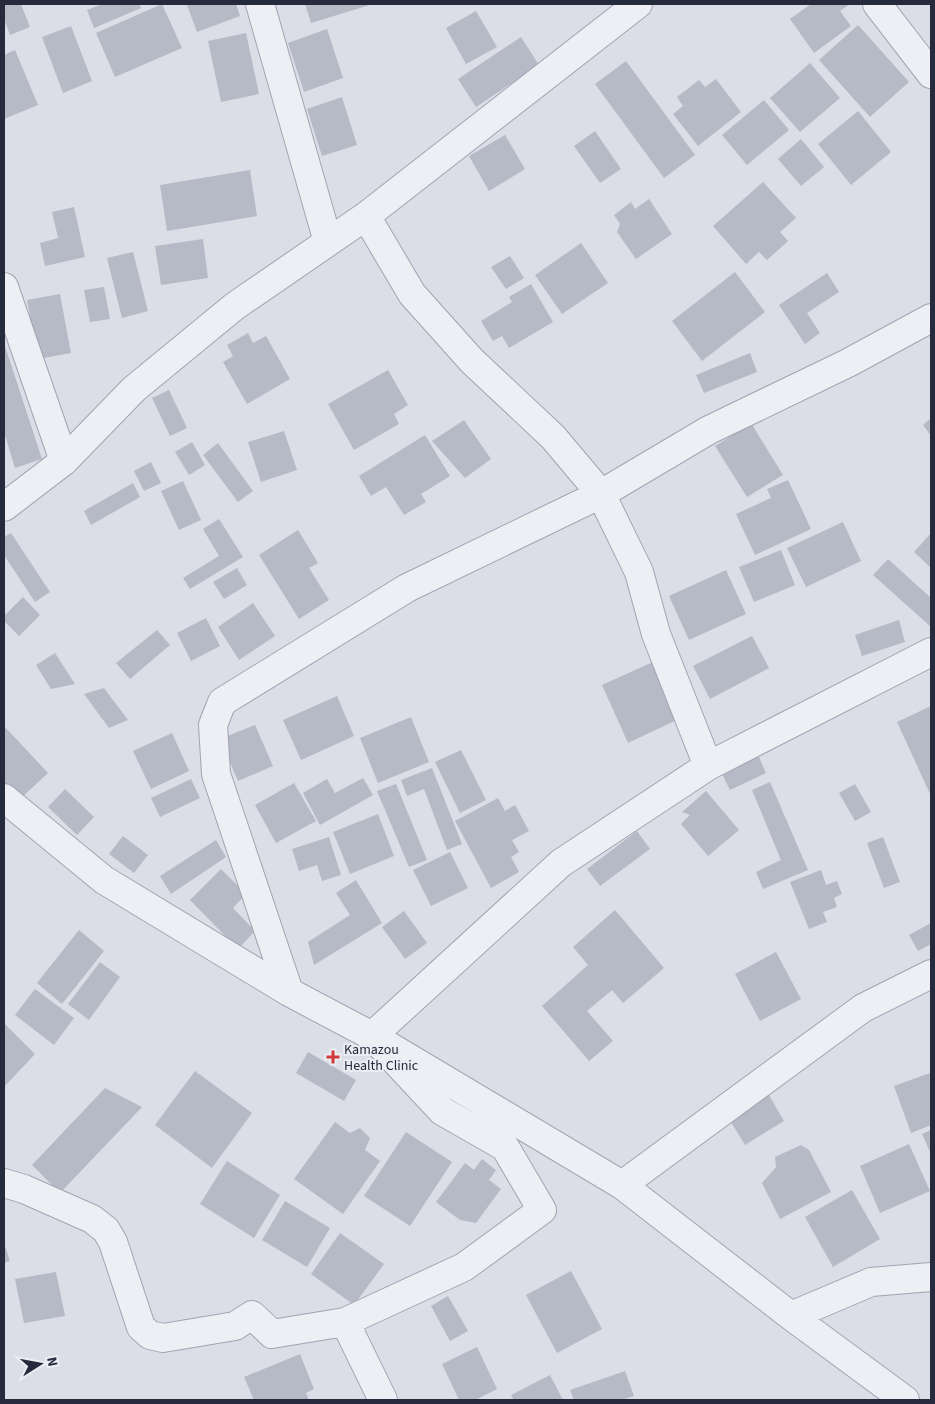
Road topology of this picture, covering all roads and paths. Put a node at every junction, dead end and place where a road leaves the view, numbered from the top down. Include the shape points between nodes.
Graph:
1 (260, 4) edge
2 (638, 4) edge
3 (877, 4) edge
4 (931, 74) edge
5 (366, 216) junction
6 (328, 242) junction
7 (4, 287) edge
8 (931, 318) edge
9 (64, 461) junction
10 (601, 494) junction
11 (4, 507) edge
12 (931, 652) edge
13 (708, 766) junction
14 (4, 798) edge
15 (931, 974) edge
16 (289, 992) junction
17 (372, 1036) junction
18 (4, 1183) edge
19 (622, 1185) junction
20 (931, 1277) edge
21 (792, 1316) junction
22 (345, 1322) junction
23 (383, 1400) edge
24 (905, 1400) edge

1 - 6 street
2 - 5 street
3 - 4 street
5 - 6 street
5 - 10 street via 412,294 472,361 552,437
6 - 9 street via 235,306 134,389
7 - 9 street
8 - 10 street via 848,363 709,430
9 - 11 street
10 - 13 street via 639,572 656,634
10 - 16 street via 406,588 222,702 213,725 216,774
12 - 13 street
13 - 17 street via 562,863
14 - 16 street via 104,880
15 - 19 street via 863,1008
16 - 17 street
17 - 19 street
17 - 22 street via 442,1111 505,1147 542,1210 464,1267
18 - 22 street via 92,1219 106,1230 113,1242 141,1327 150,1335 163,1338 235,1326 252,1314 272,1334
19 - 21 street
20 - 21 street via 871,1282
21 - 24 street
22 - 23 street

